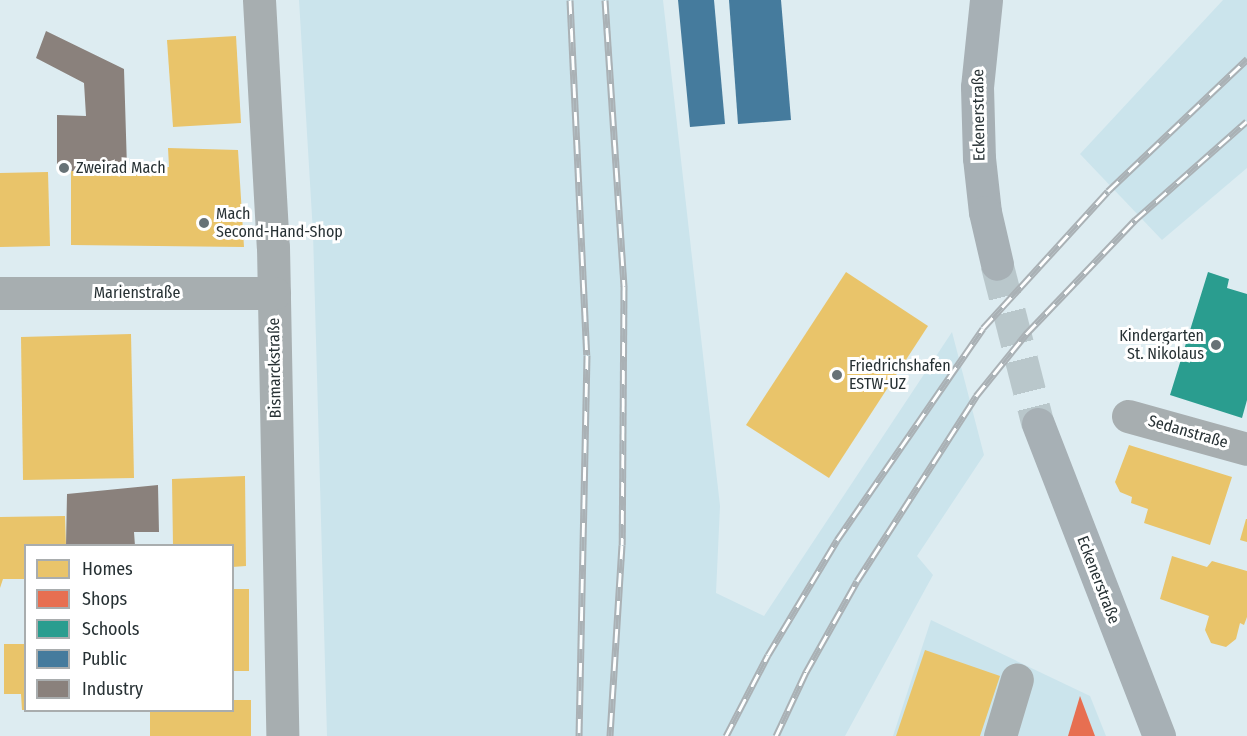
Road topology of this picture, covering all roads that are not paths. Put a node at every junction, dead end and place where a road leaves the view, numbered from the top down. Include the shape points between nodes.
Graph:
1 (259, 0) edge
2 (986, 0) edge
3 (997, 264) tunnel mouth
4 (0, 293) edge
5 (274, 293) junction
6 (1128, 416) dead end
7 (1038, 424) tunnel mouth
8 (1247, 449) edge
9 (1017, 679) dead end
10 (282, 736) edge
11 (1000, 736) edge
12 (1159, 736) edge

1 - 5 street, Bismarckstraße
2 - 3 main road, Eckenerstraße via 977,87 979,158 985,212
4 - 5 street, Marienstraße
5 - 10 street, Bismarckstraße
6 - 8 street, Sedanstraße
7 - 12 main road, Eckenerstraße
9 - 11 street

